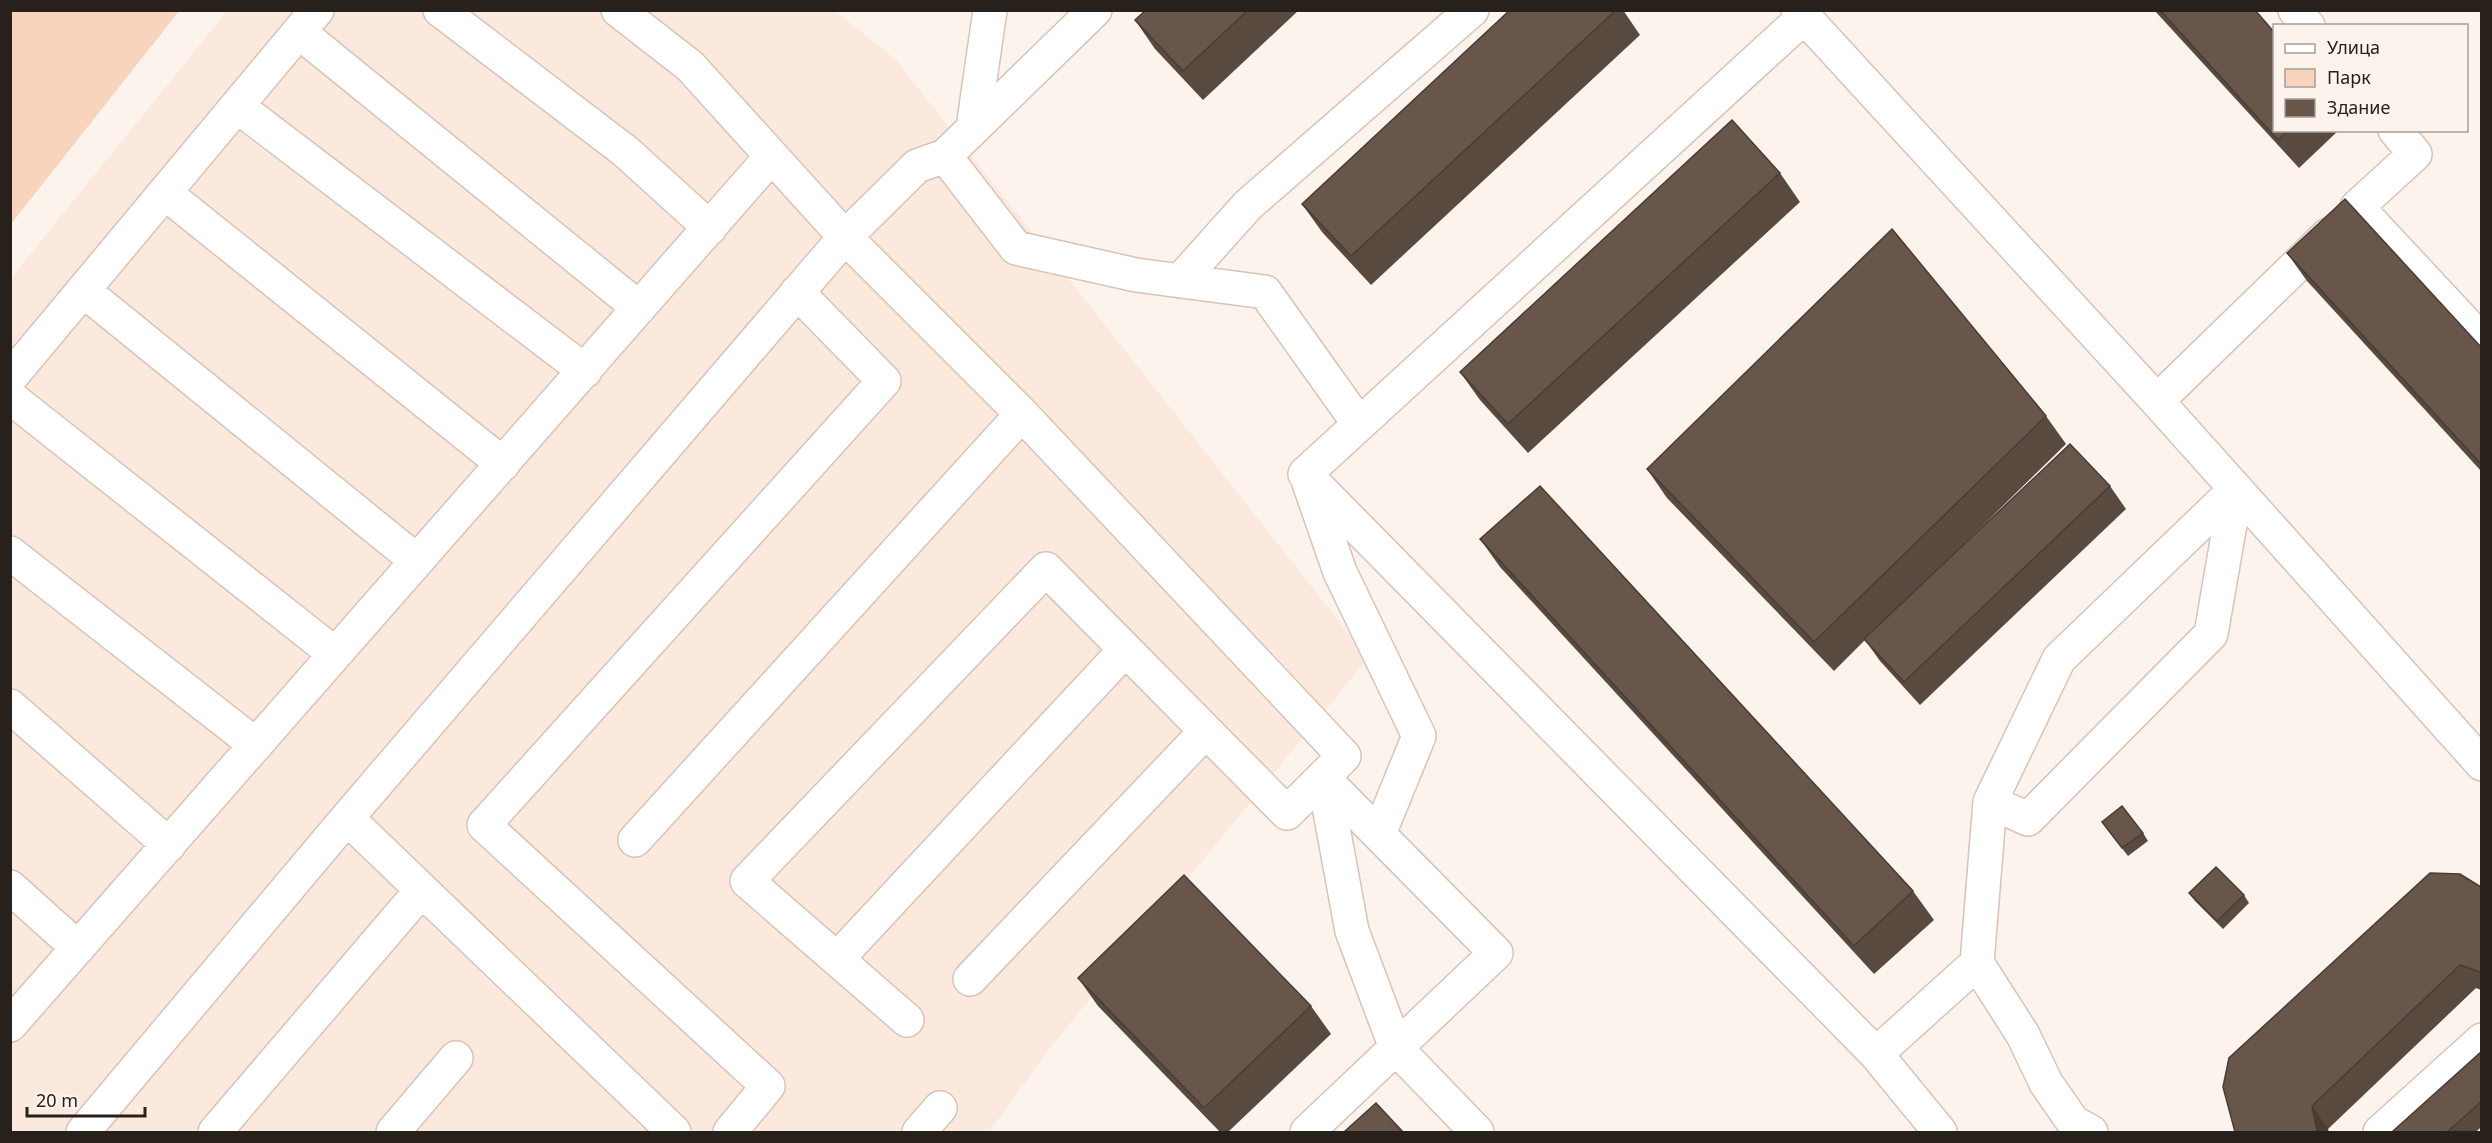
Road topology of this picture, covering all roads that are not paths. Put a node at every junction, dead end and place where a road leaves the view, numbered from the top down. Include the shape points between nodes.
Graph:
1 (440, 10) edge
2 (618, 10) edge
3 (990, 10) edge
4 (1095, 10) edge
5 (1472, 10) edge
6 (2295, 10) edge
7 (1801, 14) edge
8 (308, 21) edge
9 (2306, 24) edge
10 (237, 106) junction
11 (973, 128) junction
12 (2398, 132) edge
13 (945, 156) junction
14 (771, 157) junction
15 (165, 193) junction
16 (2357, 207) junction
17 (710, 228) junction
18 (845, 237) junction
19 (1180, 281) junction
20 (84, 291) junction
21 (797, 292) junction
22 (639, 308) junction
23 (2481, 341) edge
24 (585, 370) junction
25 (10, 378) edge
26 (10, 397) edge
27 (2157, 401) junction
28 (1022, 414) junction
29 (1359, 424) junction
30 (503, 464) junction
31 (1305, 474) junction
32 (2236, 489) junction
33 (10, 554) edge
34 (417, 561) junction
35 (1125, 650) junction
36 (335, 654) junction
37 (10, 706) edge
38 (1206, 731) junction
39 (256, 745) junction
40 (2481, 764) edge
41 (1324, 779) junction
42 (1990, 802) junction
43 (346, 818) junction
44 (1379, 834) junction
45 (635, 840) dead end
46 (169, 845) junction
47 (10, 887) edge
48 (422, 891) junction
49 (78, 948) junction
50 (837, 959) junction
51 (1977, 963) junction
52 (970, 979) dead end
53 (907, 1020) dead end
54 (10, 1025) edge
55 (2481, 1040) edge
56 (1396, 1048) junction
57 (1876, 1054) junction
58 (456, 1058) dead end
59 (940, 1108) dead end
60 (83, 1132) edge
61 (215, 1132) edge
62 (393, 1132) edge
63 (674, 1132) edge
64 (730, 1132) edge
65 (919, 1132) edge
66 (1307, 1132) edge
67 (1477, 1132) edge
68 (1940, 1132) edge
69 (2091, 1132) edge
70 (2380, 1132) edge

1 - 17 street via 625,151
2 - 14 street via 690,66
3 - 11 street
4 - 11 street
5 - 19 street via 1248,205
6 - 9 street
7 - 27 street
7 - 29 street
8 - 10 street
8 - 22 street
10 - 15 street
10 - 24 street
11 - 13 street
12 - 16 street via 2415,154
13 - 18 street via 918,166
13 - 19 street via 1017,248
14 - 17 street
14 - 18 street
15 - 20 street
15 - 30 street
16 - 23 street
16 - 27 street
17 - 22 street
18 - 21 street
18 - 28 street
19 - 29 street via 1265,292
20 - 25 street
20 - 34 street
21 - 43 street
21 - 64 street via 884,381 484,825 768,1086
22 - 24 street
24 - 30 street
26 - 36 street
27 - 32 street
28 - 41 street via 1344,756
28 - 45 street
29 - 31 street
30 - 34 street
31 - 44 street via 1340,572 1419,736
31 - 57 street
32 - 40 street
32 - 42 street via 2059,659
32 - 42 street via 2211,634 2028,819
33 - 39 street
34 - 36 street
35 - 38 street
35 - 50 street
35 - 50 street via 1046,569 747,881
36 - 39 street
37 - 46 street
38 - 41 street via 1287,813
38 - 52 street
39 - 46 street
41 - 44 street
41 - 56 street via 1352,931
42 - 51 street
43 - 48 street
43 - 60 street
44 - 56 street via 1496,953
46 - 49 street
47 - 49 street
48 - 61 street
48 - 63 street
49 - 54 street
50 - 53 street
51 - 57 street
51 - 69 street via 2024,1035 2046,1083 2073,1122
55 - 70 street
56 - 66 street
56 - 67 street
57 - 68 street
58 - 62 street
59 - 65 street

